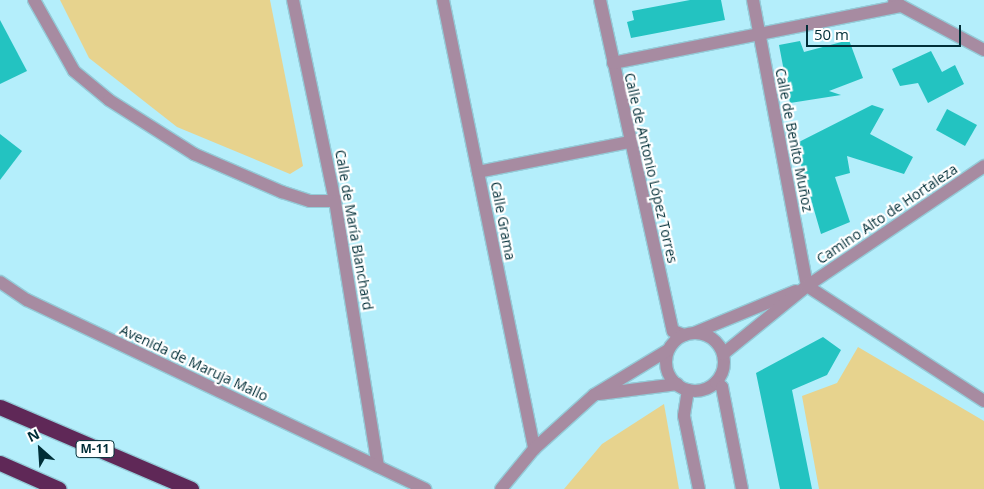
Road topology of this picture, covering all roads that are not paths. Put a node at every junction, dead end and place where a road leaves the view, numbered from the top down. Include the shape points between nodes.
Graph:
1 (34, 0) edge
2 (293, 0) edge
3 (443, 0) edge
4 (600, 0) edge
5 (753, 0) edge
6 (895, 3) edge
7 (759, 34) junction
8 (984, 50) edge
9 (613, 63) junction
10 (629, 142) junction
11 (984, 166) edge
12 (478, 172) junction
13 (335, 201) junction
14 (0, 282) edge
15 (807, 286) junction
16 (689, 334) junction
17 (668, 350) junction
18 (723, 354) junction
19 (716, 382) junction
20 (682, 387) junction
21 (594, 395) junction
22 (984, 401) edge
23 (0, 407) edge
24 (534, 449) junction
25 (0, 463) edge
26 (378, 467) junction
27 (60, 489) edge
28 (191, 489) edge
29 (425, 489) edge
30 (501, 489) edge
31 (699, 489) edge
32 (742, 489) edge

1 - 13 street via 74,71 108,100 194,154 282,192 310,201
2 - 13 street, Calle de María Blanchard
3 - 12 street, Calle Grama
4 - 9 street, Calle de Antonio López Torres
5 - 7 street, Calle de Benito Muñoz
6 - 7 street
6 - 8 street
7 - 9 street
7 - 15 street, Calle de Benito Muñoz
9 - 10 street, Calle de Antonio López Torres
10 - 12 street
10 - 16 street, Calle de Antonio López Torres via 673,331
11 - 15 street, Camino Alto de Hortaleza
12 - 24 street, Calle Grama
13 - 26 street, Calle de María Blanchard
14 - 26 street, Avenida de Maruja Mallo via 27,300
15 - 16 street, Camino Alto de Hortaleza
15 - 18 street, Camino Alto de Hortaleza
15 - 22 street
16 - 17 street
16 - 18 street via 712,338
17 - 20 street via 667,369
17 - 21 street
18 - 19 street via 724,369
19 - 20 street via 703,390
19 - 32 street via 722,387
20 - 21 street
20 - 31 street via 684,416
21 - 24 street
23 - 28 highway, M-11
24 - 30 street
25 - 27 highway
26 - 29 street

